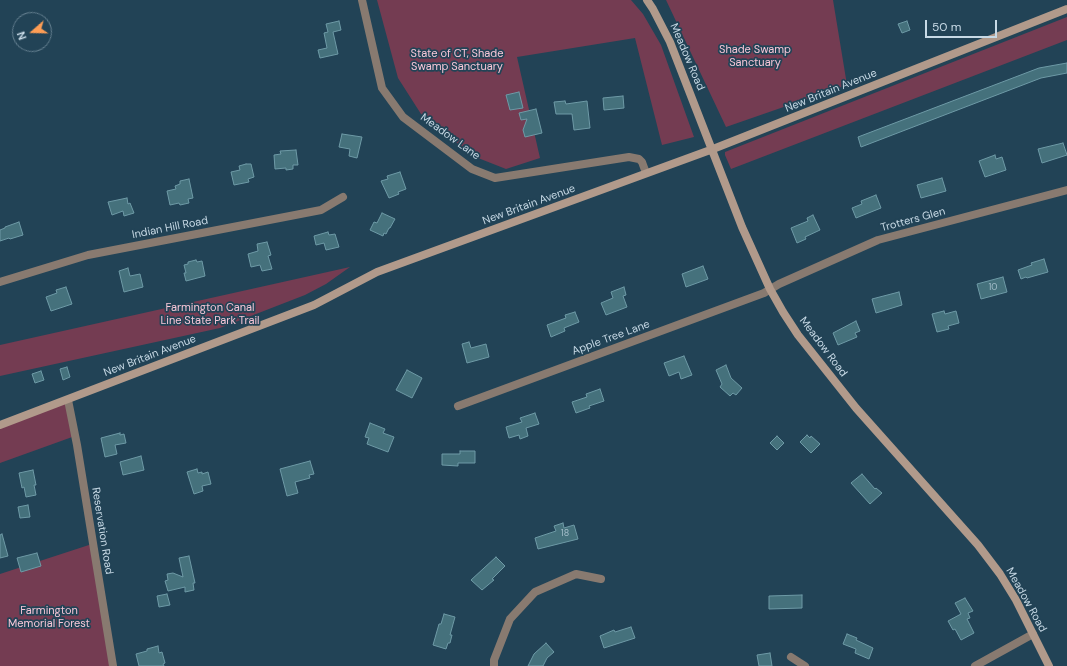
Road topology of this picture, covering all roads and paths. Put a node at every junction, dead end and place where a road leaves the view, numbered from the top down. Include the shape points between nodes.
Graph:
1 (362, 0) edge
2 (647, 0) edge
3 (1067, 9) edge
4 (713, 149) junction
5 (646, 173) junction
6 (1067, 190) edge
7 (343, 197) dead end
8 (0, 282) edge
9 (770, 289) junction
10 (68, 400) junction
11 (458, 406) dead end
12 (0, 425) edge
13 (601, 579) dead end
14 (1033, 634) junction
15 (791, 657) dead end
16 (113, 666) edge
17 (494, 666) edge
18 (805, 666) edge
19 (976, 666) edge
20 (1049, 666) edge

1 - 5 street, Meadow Lane via 382,88 403,117 472,169 495,178 629,157 639,159
2 - 4 street, Meadow Road via 670,42
3 - 4 street, New Britain Avenue
4 - 5 street, New Britain Avenue
4 - 9 street, Meadow Road via 742,227
5 - 10 street, New Britain Avenue via 377,272 314,305
6 - 9 street, Trotters Glen via 878,240
7 - 8 street, Indian Hill Road via 321,210 88,255
9 - 11 street, Apple Tree Lane
9 - 14 street, Meadow Road via 798,335 856,408 978,545 1000,574
10 - 12 street, New Britain Avenue
10 - 16 street, Reservation Road
13 - 17 street via 576,574 535,592 510,619
14 - 19 street
14 - 20 street, Meadow Road
15 - 18 street

